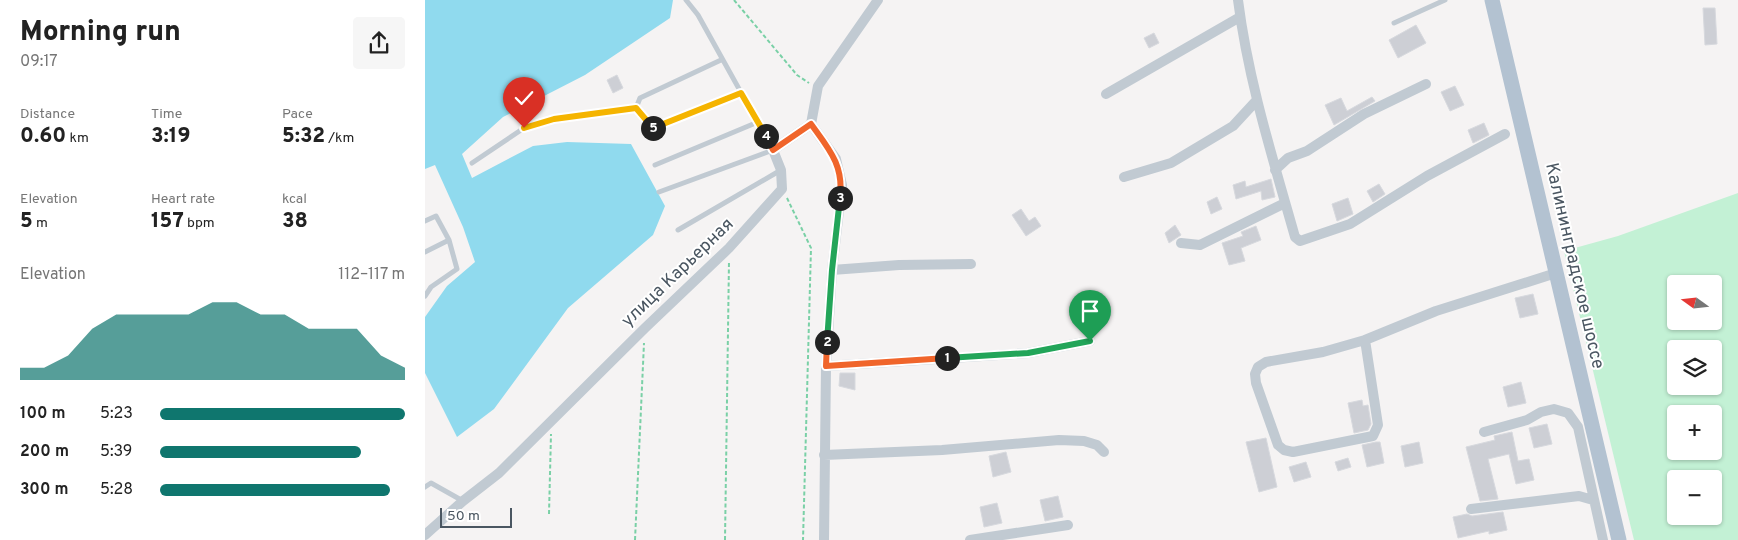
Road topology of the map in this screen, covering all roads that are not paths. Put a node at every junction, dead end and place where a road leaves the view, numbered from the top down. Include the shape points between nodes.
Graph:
1 (686, 0) edge
2 (1238, 0) edge
3 (1445, 0) edge
4 (1493, 0) edge
5 (874, 1) edge
6 (1240, 17) junction
7 (1394, 23) dead end
8 (721, 60) junction
9 (1426, 84) dead end
10 (741, 93) junction
11 (1106, 94) dead end
12 (1257, 100) junction
13 (636, 108) junction
14 (758, 122) junction
15 (811, 124) junction
16 (1505, 134) dead end
17 (773, 150) junction
18 (472, 163) dead end
19 (655, 165) dead end
20 (781, 170) junction
21 (1275, 170) junction
22 (1124, 178) dead end
23 (659, 192) dead end
24 (1285, 203) junction
25 (425, 221) edge
26 (678, 230) dead end
27 (449, 240) junction
28 (1181, 243) dead end
29 (425, 252) edge
30 (971, 264) dead end
31 (832, 270) junction
32 (1556, 273) junction
33 (425, 296) edge
34 (1365, 340) junction
35 (1090, 341) dead end
36 (826, 366) junction
37 (1484, 432) dead end
38 (1104, 452) dead end
39 (824, 455) junction
40 (425, 487) edge
41 (1593, 500) junction
42 (463, 501) junction
43 (1471, 509) dead end
44 (1068, 526) dead end
45 (425, 536) edge
46 (824, 540) edge
47 (970, 540) edge
48 (1603, 540) edge
49 (1619, 540) edge

1 - 8 lane via 698,15
2 - 6 street
3 - 7 lane
4 - 32 main road, Калининградское шоссе
5 - 15 street via 818,86
6 - 11 street
6 - 12 street
8 - 10 lane
8 - 13 lane via 640,98
9 - 21 street via 1364,114 1307,150 1288,158
10 - 13 lane via 651,129
10 - 14 lane
12 - 21 street
12 - 22 street via 1233,126 1171,163
13 - 18 lane via 554,119 524,128
14 - 17 lane
14 - 19 lane
15 - 17 street
15 - 31 street via 836,159 842,184
16 - 24 street via 1427,176 1350,224 1306,241 1295,237
17 - 20 street
17 - 23 lane
20 - 26 lane
20 - 42 street, улица Карьерная via 783,190 729,248 499,473
21 - 24 street
24 - 28 street via 1200,245
25 - 27 lane via 436,216
27 - 29 lane
27 - 33 lane via 457,269 431,287
30 - 31 street
31 - 36 street
32 - 34 street via 1436,311
32 - 49 main road, Калининградское шоссе
34 - 34 street via 1378,425 1373,436 1293,452 1278,445 1256,383 1258,367 1266,362 1323,352
35 - 36 street via 1028,353
36 - 39 street
37 - 41 street via 1554,409 1569,413 1578,427
38 - 39 street via 1097,445 1084,441 1059,440 942,450
39 - 46 street
40 - 42 lane via 431,483
41 - 43 street via 1579,496
41 - 48 street
42 - 45 street, улица Карьерная
44 - 47 street

